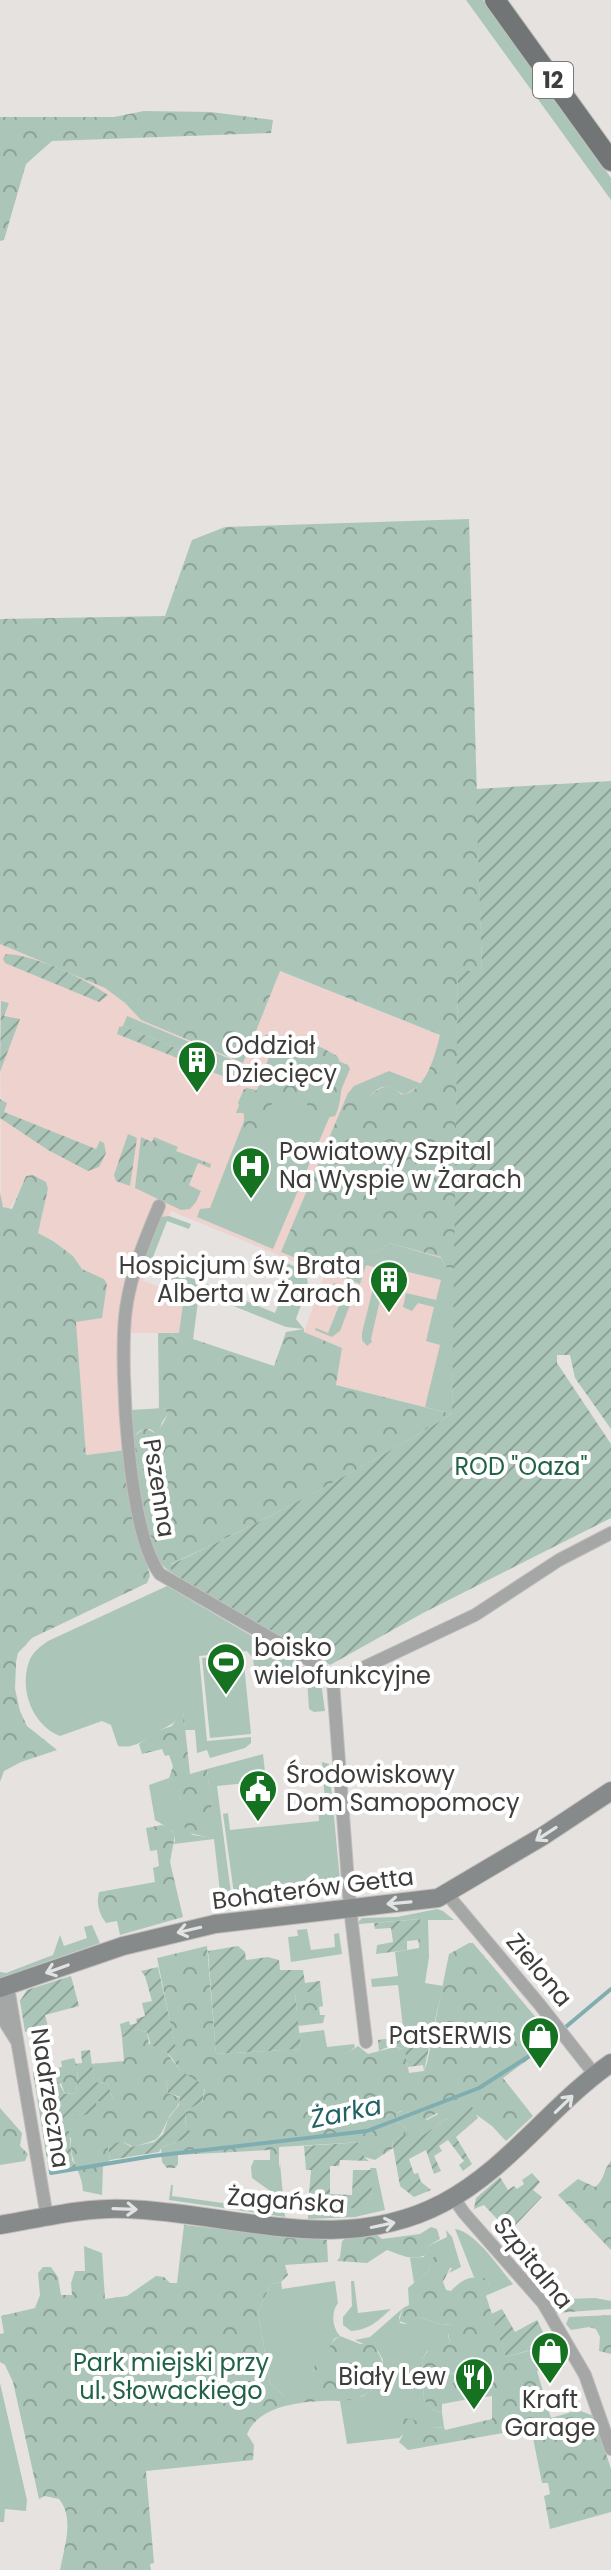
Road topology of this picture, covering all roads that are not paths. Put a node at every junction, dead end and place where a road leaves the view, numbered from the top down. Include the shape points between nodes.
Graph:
1 (495, 0) edge
2 (611, 161) edge
3 (159, 1206) dead end
4 (611, 1533) edge
5 (333, 1682) junction
6 (611, 1791) edge
7 (447, 1894) junction
8 (350, 1908) junction
9 (3, 1991) edge
10 (366, 2042) dead end
11 (611, 2063) edge
12 (595, 2075) junction
13 (453, 2197) junction
14 (47, 2217) junction
15 (0, 2225) edge
16 (611, 2449) edge

1 - 2 main road, 12
3 - 5 street, Pszenna via 137,1259 125,1316 126,1416 147,1553 160,1574 319,1666
4 - 5 street via 475,1615
5 - 8 street
6 -> 7 street, Bohaterów Getta
7 -> 8 street, Bohaterów Getta via 428,1901
7 - 12 street, Zielona
8 -> 9 street, Bohaterów Getta via 194,1928 123,1946
8 - 10 street
9 - 14 street, Nadrzeczna via 20,2046
11 - 12 street, Żagańska
13 -> 12 street, Żagańska via 482,2178
14 -> 13 street, Żagańska via 127,2209 304,2231 358,2230 399,2221
13 - 16 street, Szpitalna via 543,2303 585,2375
14 - 15 street, Żagańska

